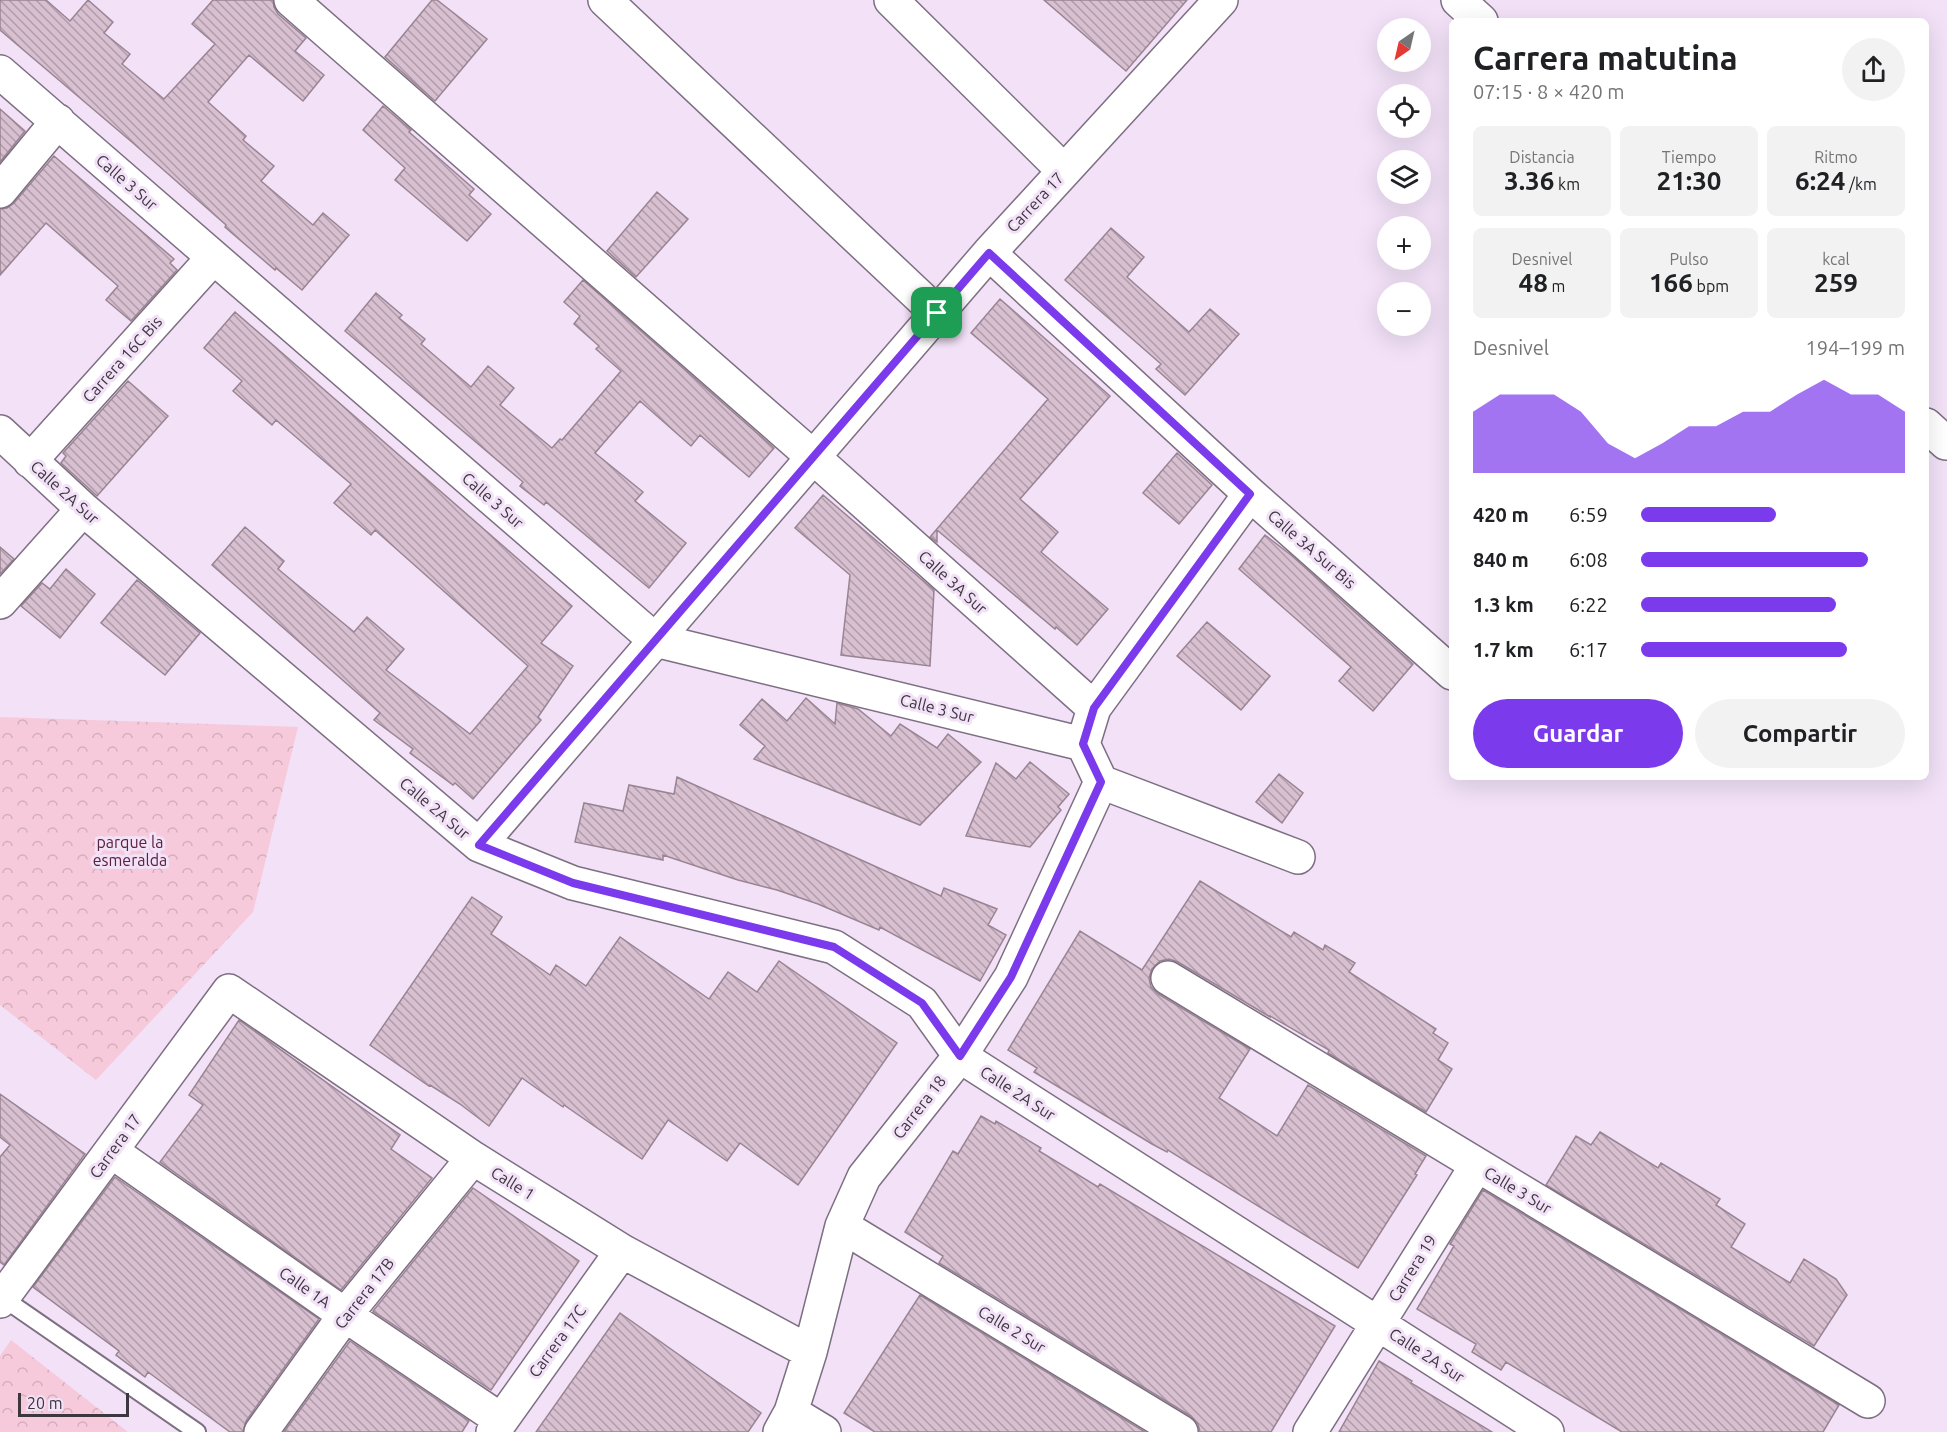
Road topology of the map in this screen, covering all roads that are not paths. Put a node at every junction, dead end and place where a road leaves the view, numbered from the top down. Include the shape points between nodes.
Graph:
1 (291, 0) edge
2 (605, 0) edge
3 (891, 0) edge
4 (1221, 0) edge
5 (1458, 0) edge
6 (1478, 18) edge
7 (0, 72) edge
8 (58, 121) junction
9 (1064, 171) junction
10 (0, 191) edge
11 (989, 253) junction
12 (213, 258) junction
13 (937, 313) junction
14 (1929, 428) edge
15 (0, 432) edge
16 (1946, 443) edge
17 (813, 457) junction
18 (30, 461) junction
19 (1250, 494) junction
20 (82, 509) junction
21 (0, 602) edge
22 (655, 640) junction
23 (1449, 670) edge
24 (1094, 708) junction
25 (1083, 744) junction
26 (1101, 782) junction
27 (479, 845) junction
28 (1298, 857) dead end
29 (1168, 978) dead end
30 (229, 991) joint
31 (960, 1056) junction
32 (111, 1151) junction
33 (473, 1158) junction
34 (1477, 1165) junction
35 (842, 1226) junction
36 (622, 1251) junction
37 (1, 1299) edge
38 (345, 1315) junction
39 (1377, 1323) junction
40 (810, 1352) junction
41 (1868, 1401) dead end
42 (786, 1422) edge
43 (497, 1426) edge
44 (197, 1432) edge
45 (261, 1432) edge
46 (824, 1432) edge
47 (1181, 1432) edge
48 (1310, 1432) edge
49 (1547, 1432) edge

1 - 17 street, Calle 3A Sur
2 - 13 street
3 - 9 street
4 - 9 street, Carrera 17
5 - 6 street
7 - 8 street, Calle 3 Sur
8 - 10 street
8 - 12 street, Calle 3 Sur
9 - 11 street, Carrera 17
11 - 13 street, Carrera 17
11 - 19 street, Calle 3A Sur Bis
12 - 18 street, Carrera 16C Bis
12 - 22 street, Calle 3 Sur
13 - 17 street, Carrera 17
14 - 16 street
15 - 18 street, Calle 2A Sur
17 - 22 street, Carrera 17
17 - 24 street, Calle 3A Sur
18 - 20 street, Calle 2A Sur
19 - 23 street, Calle 3A Sur Bis
19 - 24 street
20 - 21 street
20 - 27 street, Calle 2A Sur
22 - 25 street, Calle 3 Sur
22 - 27 street, Carrera 17
24 - 25 street
25 - 26 street
26 - 28 street
26 - 31 street, Carrera 18 via 1011,977
27 - 31 street, Calle 2A Sur via 573,883 834,947 922,1003
29 - 34 street, Calle 3 Sur
30 - 32 street, Carrera 17
30 - 33 street, Calle 1
31 - 35 street, Carrera 18 via 864,1177
31 - 39 street, Calle 2A Sur
32 - 37 street, Carrera 17
32 - 38 street, Calle 1A
33 - 36 street, Calle 1
33 - 38 street, Carrera 17B
34 - 39 street, Carrera 19
34 - 41 street, Calle 3 Sur
35 - 40 street, Carrera 18
35 - 47 street, Calle 2 Sur
36 - 40 street, Calle 1
36 - 43 street, Carrera 17C
37 - 44 lane
38 - 43 street, Calle 1A
38 - 45 street, Carrera 17B
39 - 48 street, Carrera 19
39 - 49 street, Calle 2A Sur
40 - 42 street, Carrera 18
42 - 46 street

